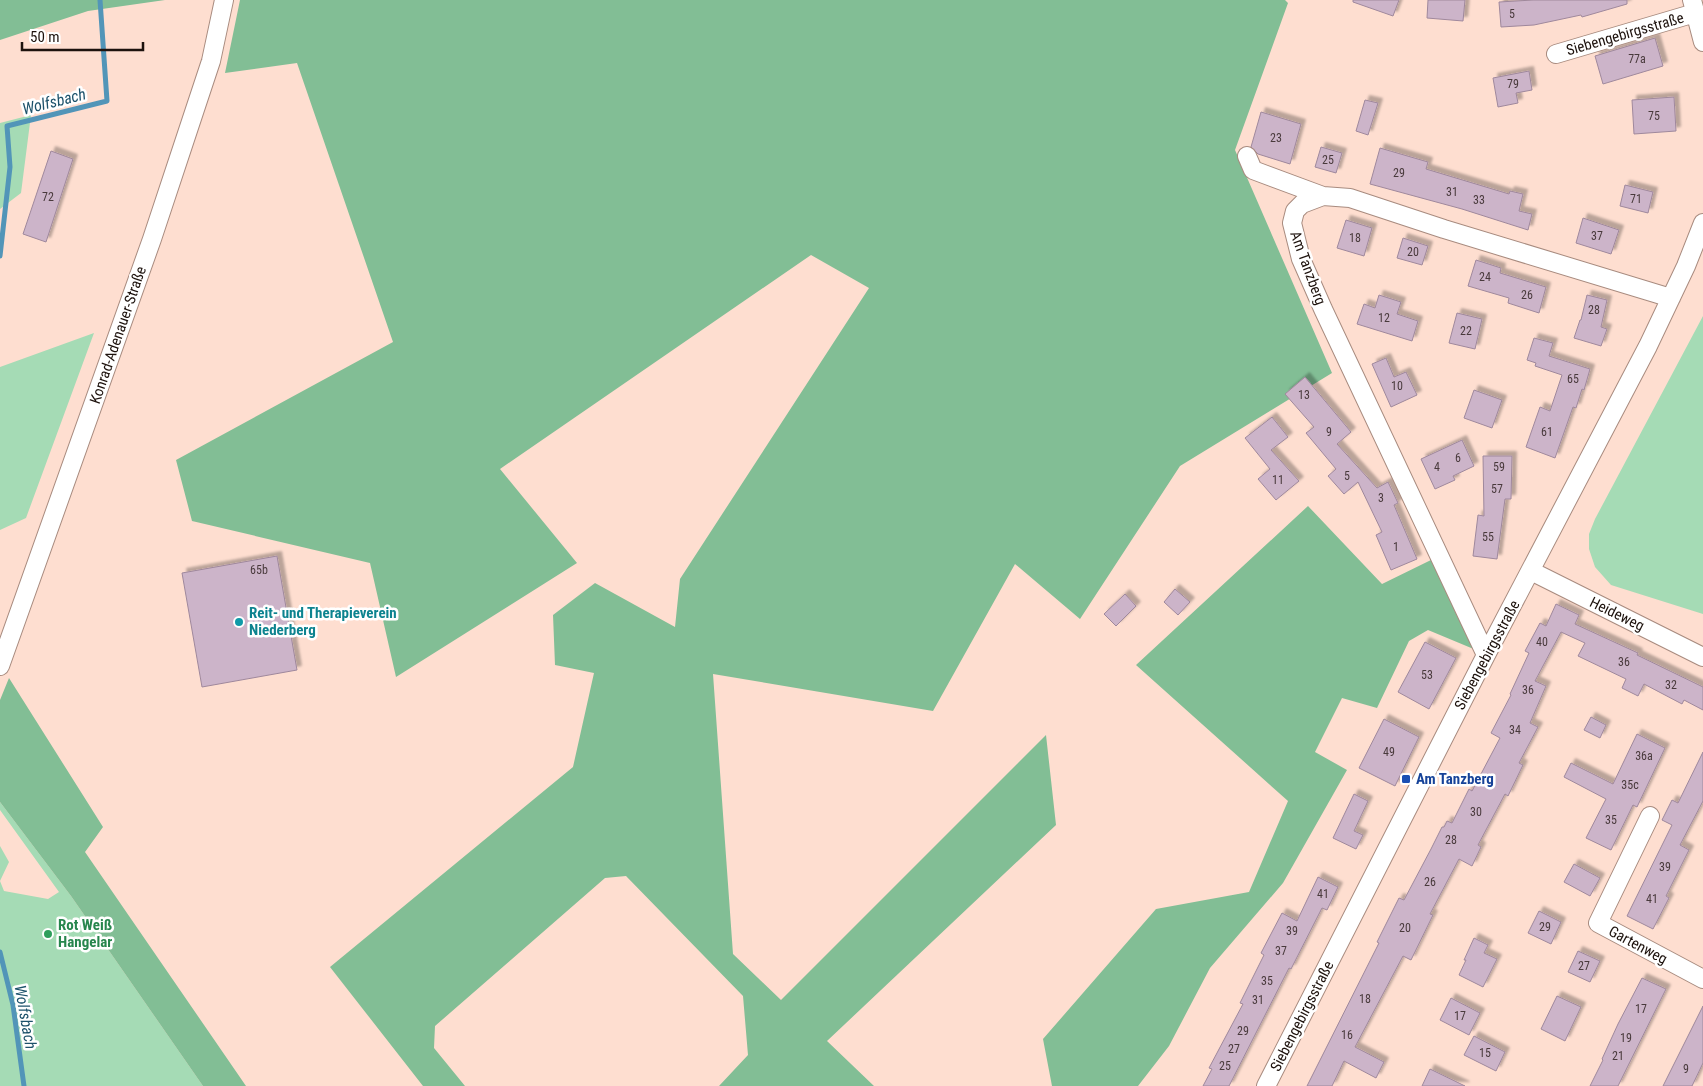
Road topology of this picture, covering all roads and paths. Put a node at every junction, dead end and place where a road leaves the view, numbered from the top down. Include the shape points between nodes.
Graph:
1 (224, 0) edge
2 (1694, 7) edge
3 (1703, 42) edge
4 (1556, 54) dead end
5 (1247, 156) dead end
6 (1323, 196) junction
7 (1703, 223) edge
8 (1671, 298) junction
9 (1531, 571) junction
10 (1486, 656) junction
11 (1703, 657) edge
12 (0, 666) edge
13 (1650, 816) dead end
14 (1703, 979) edge
15 (1266, 1086) edge

1 - 12 street, Konrad-Adenauer-Straße via 211,61 161,211
2 - 3 street, Siebengebirgsstraße
2 - 4 street, Siebengebirgsstraße
5 - 6 street via 1253,170
6 - 8 street, Am Tanzberg via 1350,198
6 - 10 street, Am Tanzberg via 1302,204 1295,211 1292,223 1302,259
7 - 8 street, Siebengebirgsstraße
8 - 9 street, Siebengebirgsstraße
9 - 10 street, Siebengebirgsstraße
9 - 11 street, Heideweg
10 - 15 street, Siebengebirgsstraße
13 - 14 street, Gartenweg via 1598,923

